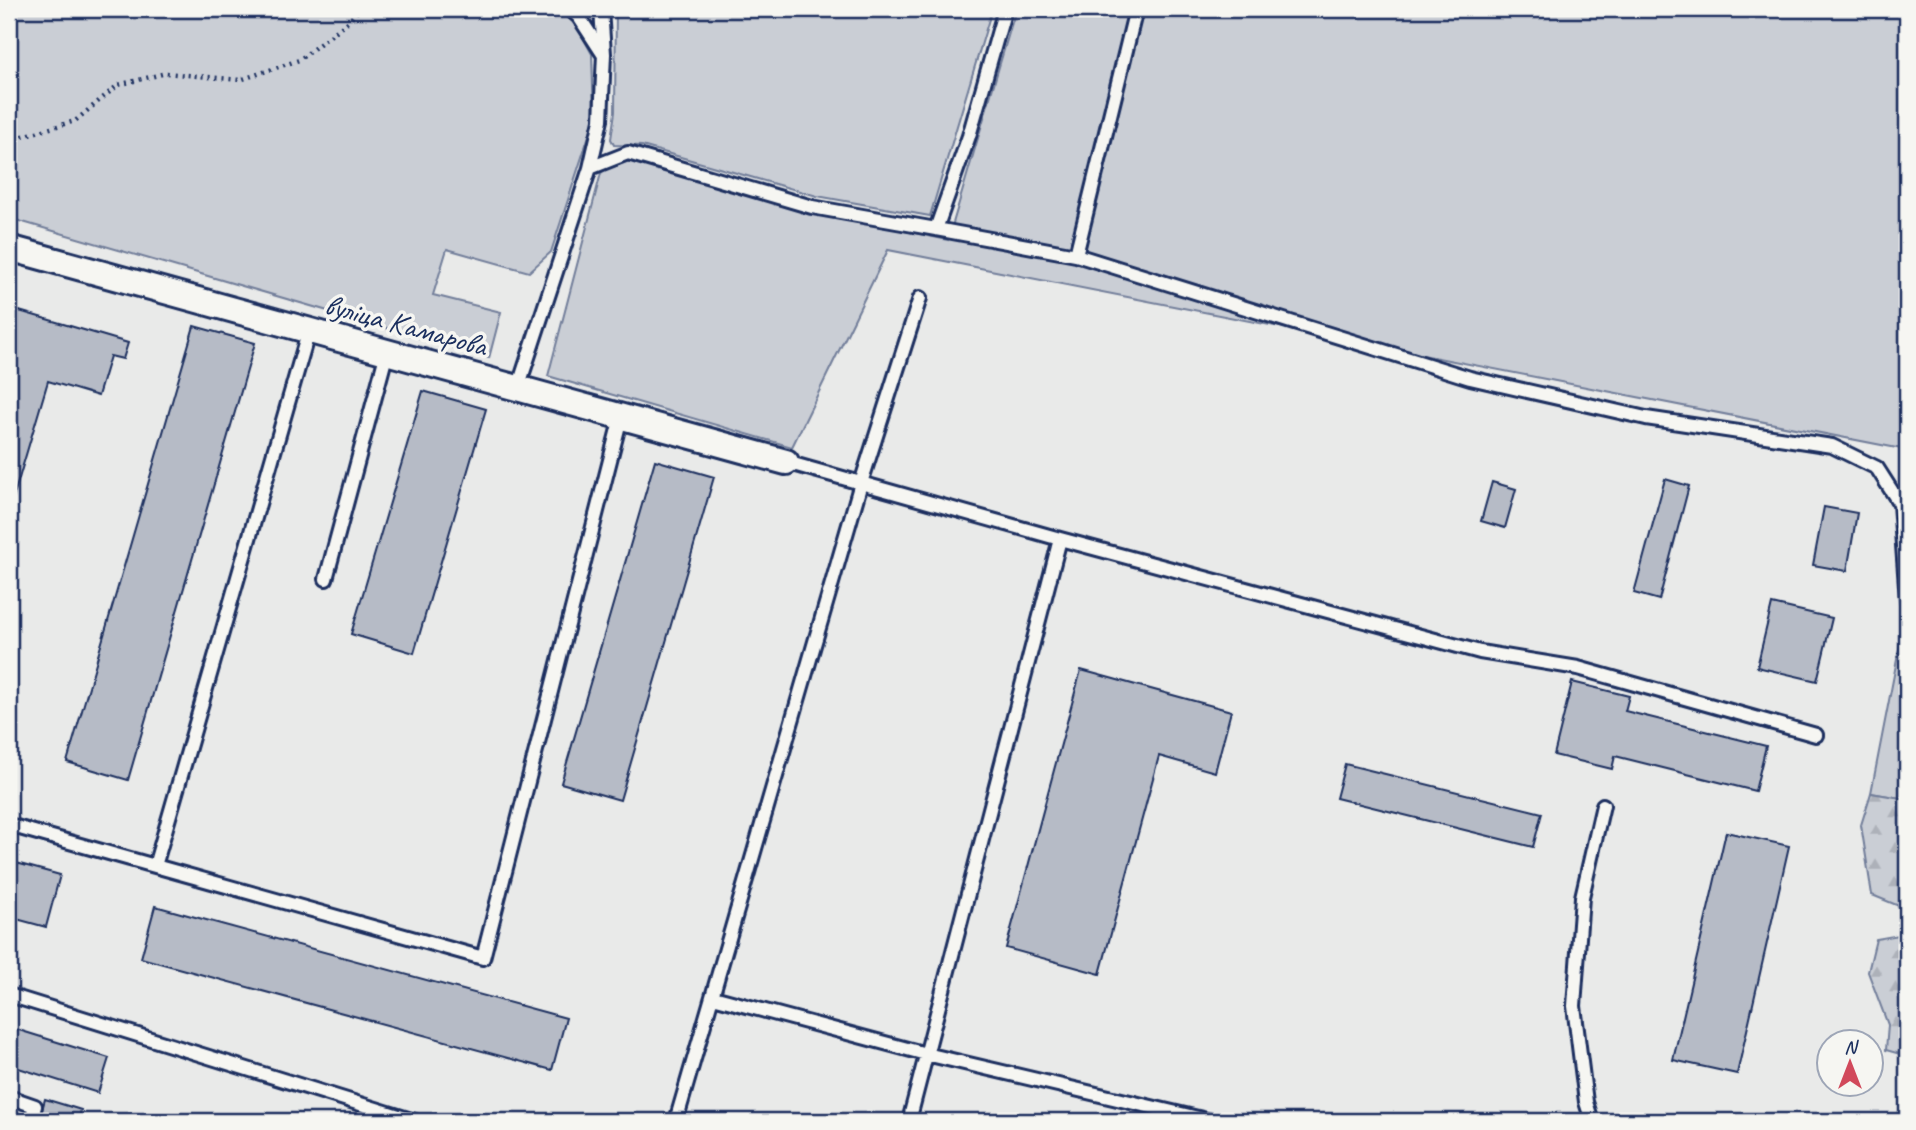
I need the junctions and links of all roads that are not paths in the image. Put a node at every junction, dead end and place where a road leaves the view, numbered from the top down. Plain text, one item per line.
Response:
1 (570, 9) edge
2 (601, 9) edge
3 (1005, 9) edge
4 (1136, 9) edge
5 (604, 54) junction
6 (590, 168) junction
7 (936, 229) junction
8 (9, 248) edge
9 (1076, 255) junction
10 (920, 298) dead end
11 (309, 330) junction
12 (387, 352) junction
13 (518, 388) junction
14 (621, 416) junction
15 (786, 462) joint
16 (861, 483) junction
17 (1060, 539) junction
18 (326, 579) dead end
19 (1907, 600) edge
20 (1816, 735) dead end
21 (1603, 805) dead end
22 (9, 825) edge
23 (155, 866) junction
24 (9, 995) edge
25 (713, 997) junction
26 (926, 1054) junction
27 (9, 1097) edge
28 (31, 1121) edge
29 (415, 1121) edge
30 (676, 1121) edge
31 (909, 1121) edge
32 (1211, 1121) edge
33 (1592, 1121) edge

1 - 5 lane
2 - 5 lane
3 - 7 lane
4 - 9 lane
5 - 6 lane
6 - 7 lane
6 - 13 lane
7 - 9 lane
8 - 11 street, вуліца Камарова
9 - 19 lane
10 - 16 lane
11 - 12 street, вуліца Камарова
11 - 23 lane
12 - 13 street, вуліца Камарова
12 - 18 lane
13 - 14 street, вуліца Камарова
14 - 15 street, вуліца Камарова
14 - 23 lane
15 - 16 lane
16 - 17 lane
16 - 25 lane
17 - 20 lane
17 - 26 lane
21 - 33 lane
22 - 23 lane
24 - 29 lane
25 - 26 lane
25 - 30 lane
26 - 31 lane
26 - 32 lane
27 - 28 lane

